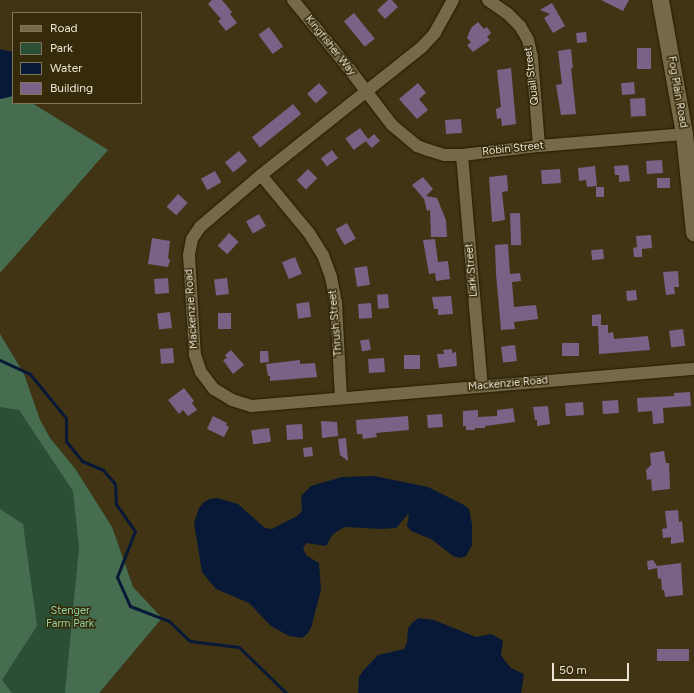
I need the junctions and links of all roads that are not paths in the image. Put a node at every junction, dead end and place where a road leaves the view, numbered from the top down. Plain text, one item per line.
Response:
1 (293, 0) edge
2 (453, 0) edge
3 (488, 0) edge
4 (660, 0) edge
5 (366, 92) junction
6 (684, 134) junction
7 (539, 146) junction
8 (462, 155) junction
9 (261, 175) junction
10 (694, 232) edge
11 (694, 369) edge
12 (482, 386) junction
13 (341, 397) junction

1 - 5 street, Kingfisher Way
2 - 5 street, Mackenzie Road
3 - 7 street, Quail Street
4 - 6 street, Fog Plain Road
5 - 8 street, Robin Street
5 - 9 street, Mackenzie Road
6 - 7 street, Robin Street
6 - 10 street, Fog Plain Road
7 - 8 street, Robin Street
8 - 12 street, Lark Street
9 - 13 street, Thrush Street
9 - 13 street, Mackenzie Road
11 - 12 street, Mackenzie Road
12 - 13 street, Mackenzie Road

